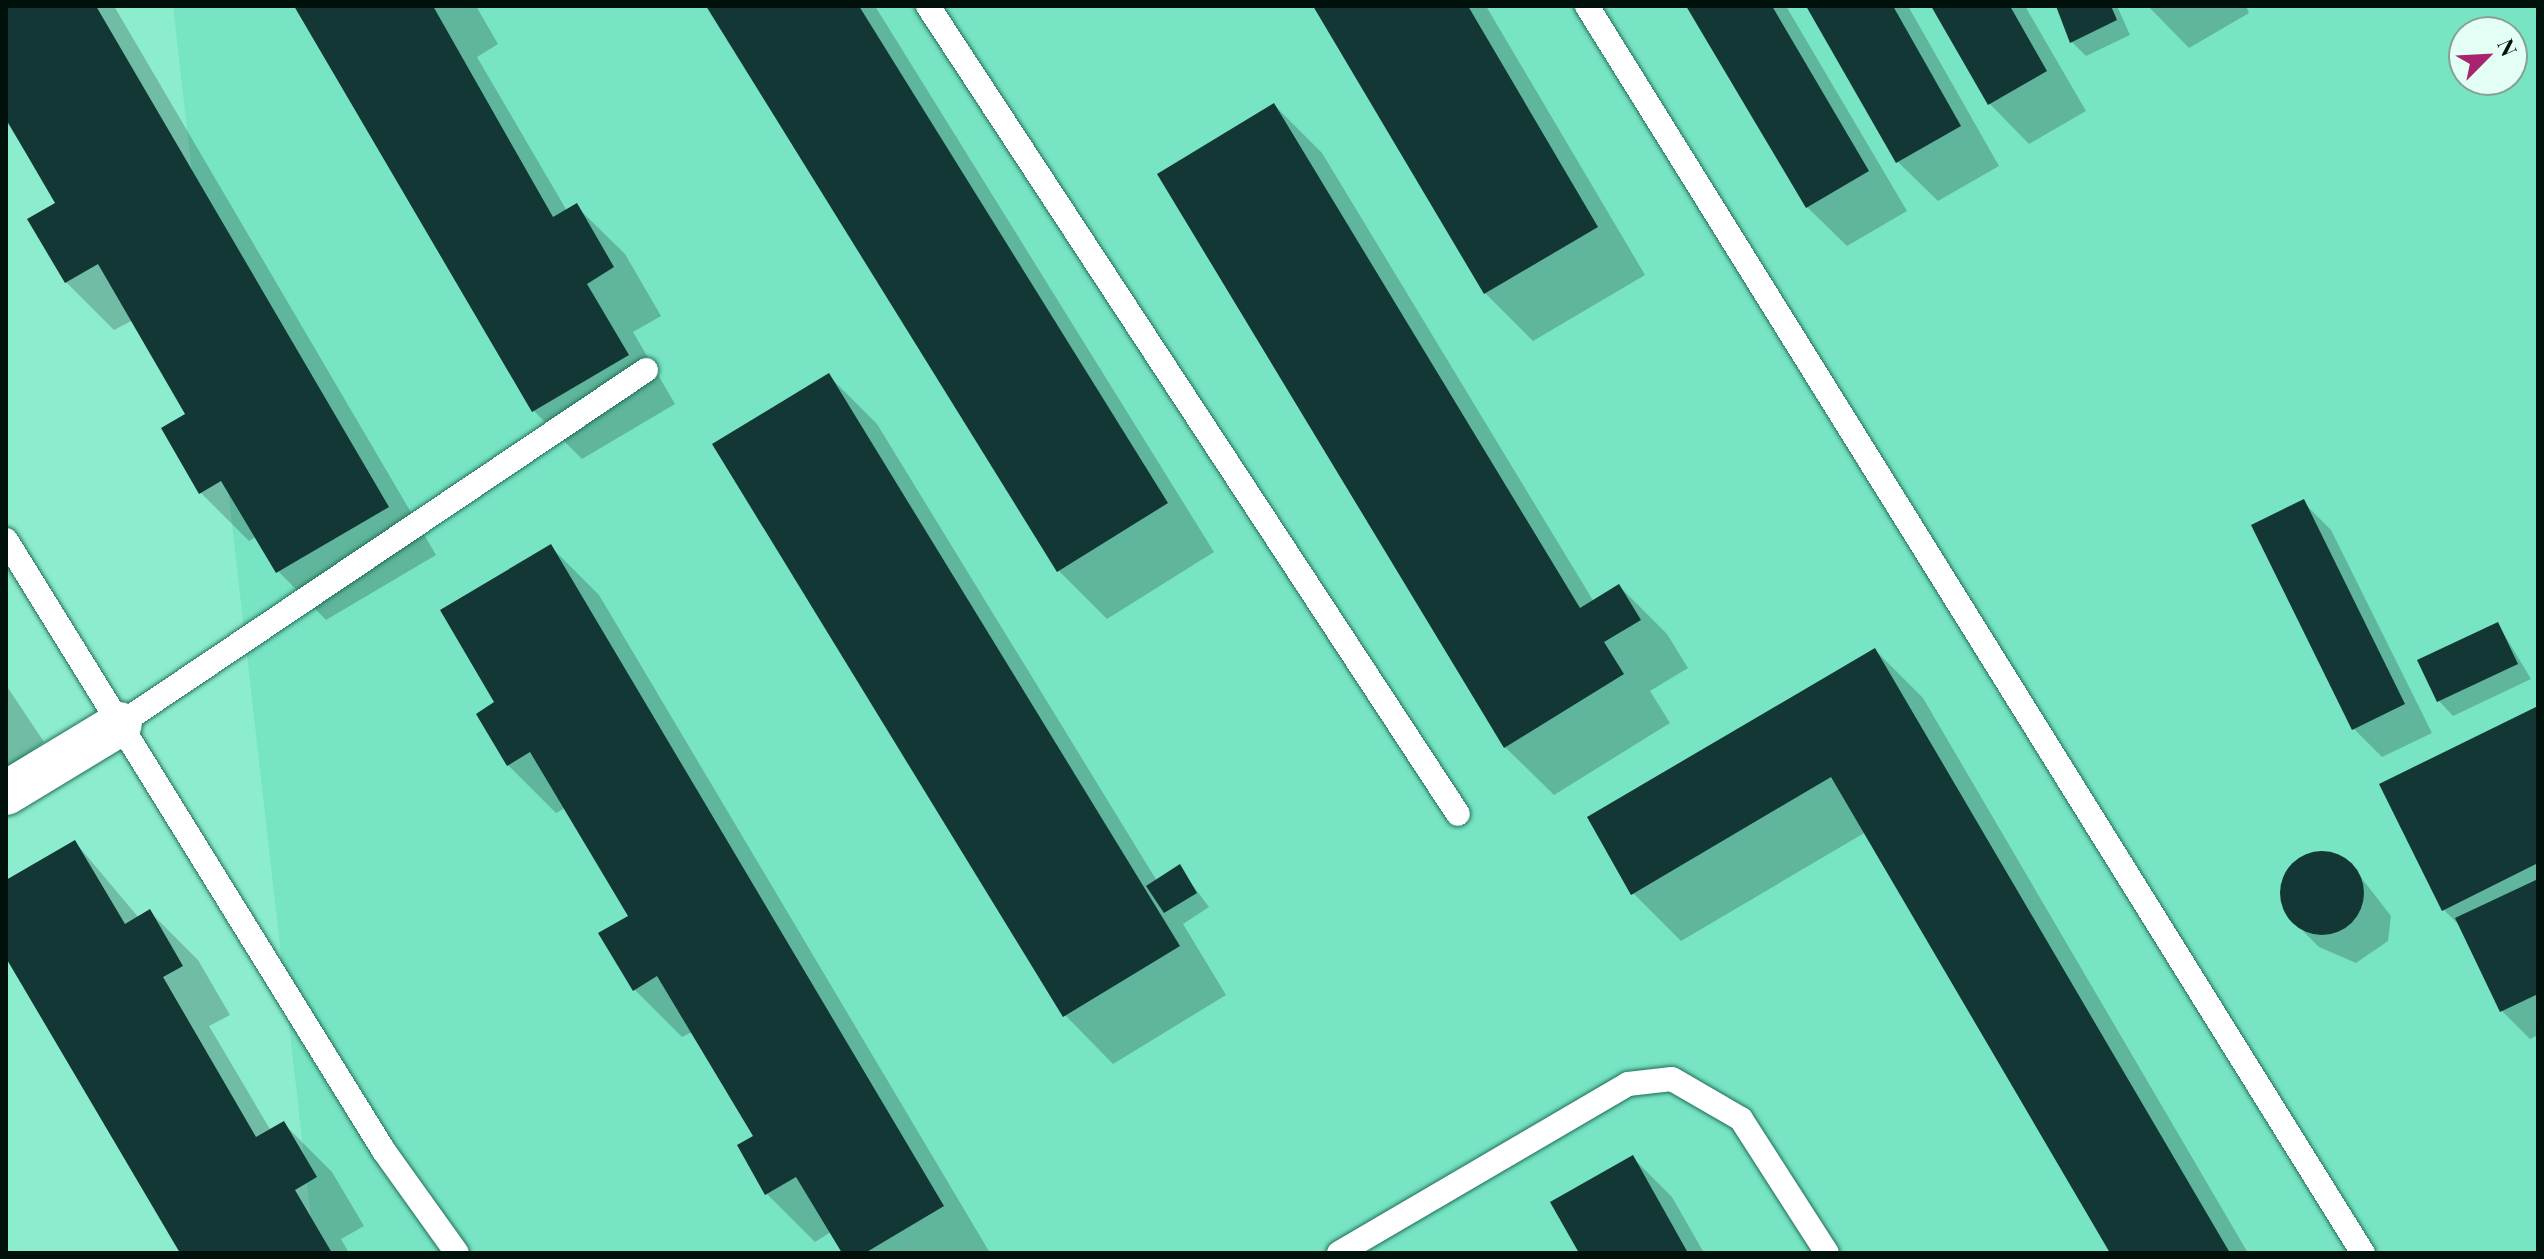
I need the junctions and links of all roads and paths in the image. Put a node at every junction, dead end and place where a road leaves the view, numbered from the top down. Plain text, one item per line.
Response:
1 (928, 6) edge
2 (1587, 6) edge
3 (646, 370) dead end
4 (6, 540) edge
5 (120, 724) junction
6 (6, 793) edge
7 (1458, 814) dead end
8 (457, 1253) edge
9 (1339, 1253) edge
10 (1827, 1253) edge
11 (2363, 1253) edge

1 - 7 lane
2 - 11 lane
3 - 5 lane
4 - 5 lane
5 - 6 street
5 - 8 lane
9 - 10 lane

